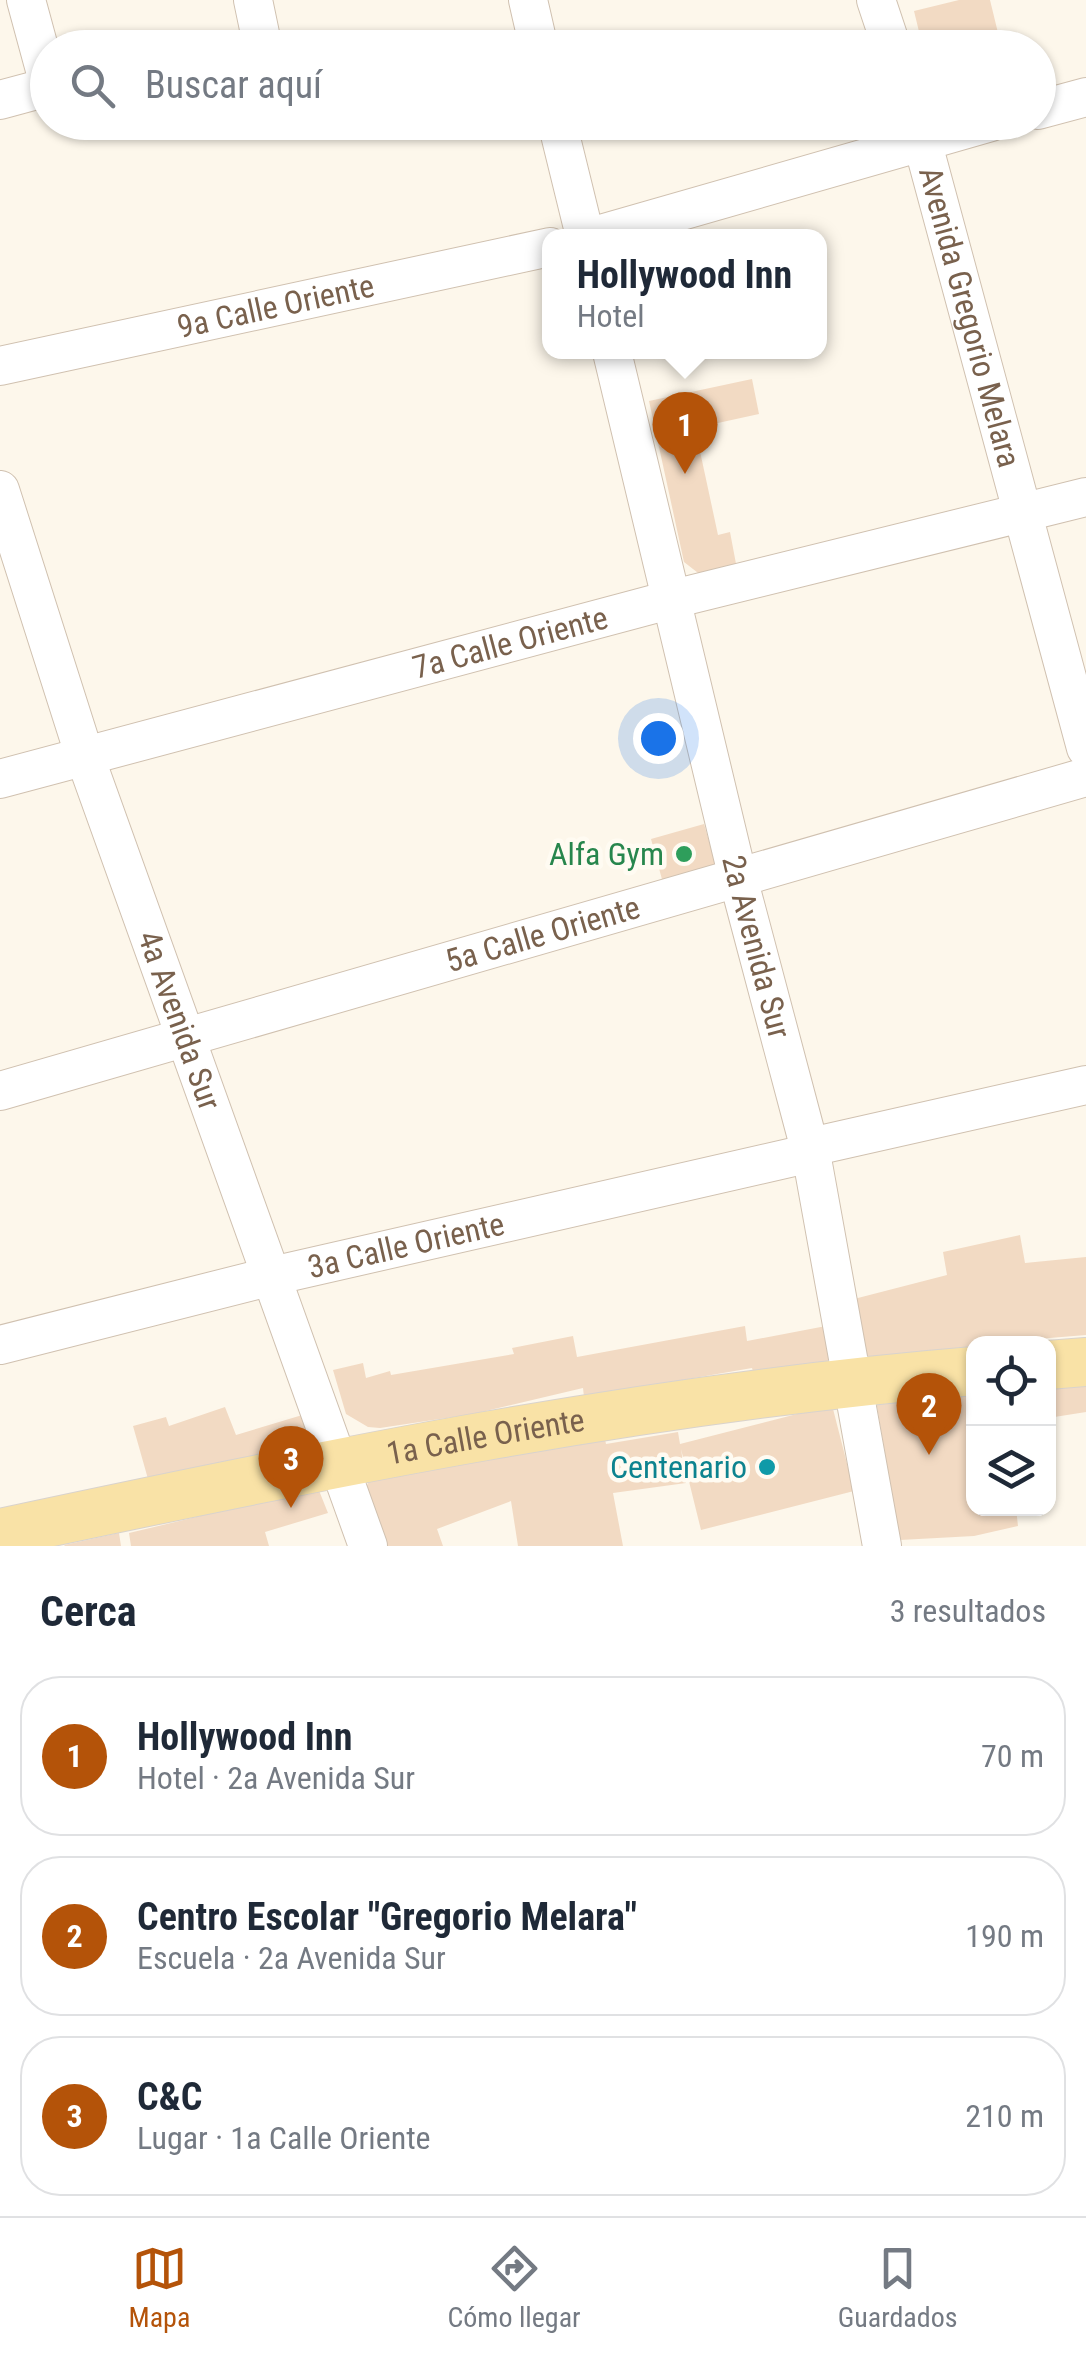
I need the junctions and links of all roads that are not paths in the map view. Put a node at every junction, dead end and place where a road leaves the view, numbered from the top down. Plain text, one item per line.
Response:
1 (26, 0) edge
2 (253, 0) edge
3 (528, 0) edge
4 (876, 0) edge
5 (34, 30) edge
6 (259, 30) edge
7 (536, 30) edge
8 (886, 30) edge
9 (30, 90) edge
10 (1086, 97) edge
11 (0, 100) edge
12 (1056, 105) edge
13 (562, 140) edge
14 (895, 140) edge
15 (922, 140) edge
16 (583, 229) edge
17 (616, 229) edge
18 (542, 249) edge
19 (614, 359) edge
20 (0, 366) edge
21 (0, 490) edge
22 (1086, 496) edge
23 (1021, 512) junction
24 (672, 599) junction
25 (1086, 748) edge
26 (85, 757) junction
27 (1086, 777) edge
28 (0, 779) edge
29 (738, 878) junction
30 (184, 1038) junction
31 (1086, 1085) edge
32 (0, 1091) edge
33 (1086, 1107) edge
34 (811, 1154) junction
35 (272, 1276) junction
36 (0, 1345) edge
37 (1086, 1362) edge
38 (1056, 1364) edge
39 (966, 1372) edge
40 (854, 1381) junction
41 (338, 1460) junction
42 (0, 1533) edge
43 (368, 1546) edge
44 (882, 1546) edge

1 - 5 street
2 - 6 street
3 - 7 street
4 - 8 street
9 - 11 street
10 - 12 street
13 - 16 street
14 - 17 street
15 - 23 street, Avenida Gregorio Melara
18 - 20 street, 9a Calle Oriente
19 - 24 street, 2a Avenida Sur
21 - 26 street, 4a Avenida Sur
22 - 23 street, 7a Calle Oriente
23 - 24 street, 7a Calle Oriente
23 - 25 street, Avenida Gregorio Melara
24 - 26 street, 7a Calle Oriente
24 - 29 street, 2a Avenida Sur
26 - 28 street, 7a Calle Oriente
26 - 30 street, 4a Avenida Sur
27 - 29 street, 5a Calle Oriente
29 - 30 street, 5a Calle Oriente
29 - 34 street, 2a Avenida Sur
30 - 32 street, 5a Calle Oriente
30 - 35 street, 4a Avenida Sur
31 - 34 street, 3a Calle Oriente
33 - 34 street, 3a Calle Oriente
34 - 35 street, 3a Calle Oriente
34 - 40 street, 2a Avenida Sur
35 - 36 street, 3a Calle Oriente
35 - 41 street, 4a Avenida Sur
37 - 38 main road
39 - 40 main road, 1a Calle Oriente
40 - 41 main road, 1a Calle Oriente
40 - 44 street, 2a Avenida Sur
41 - 42 main road, 1a Calle Oriente
41 - 43 street, 4a Avenida Sur

